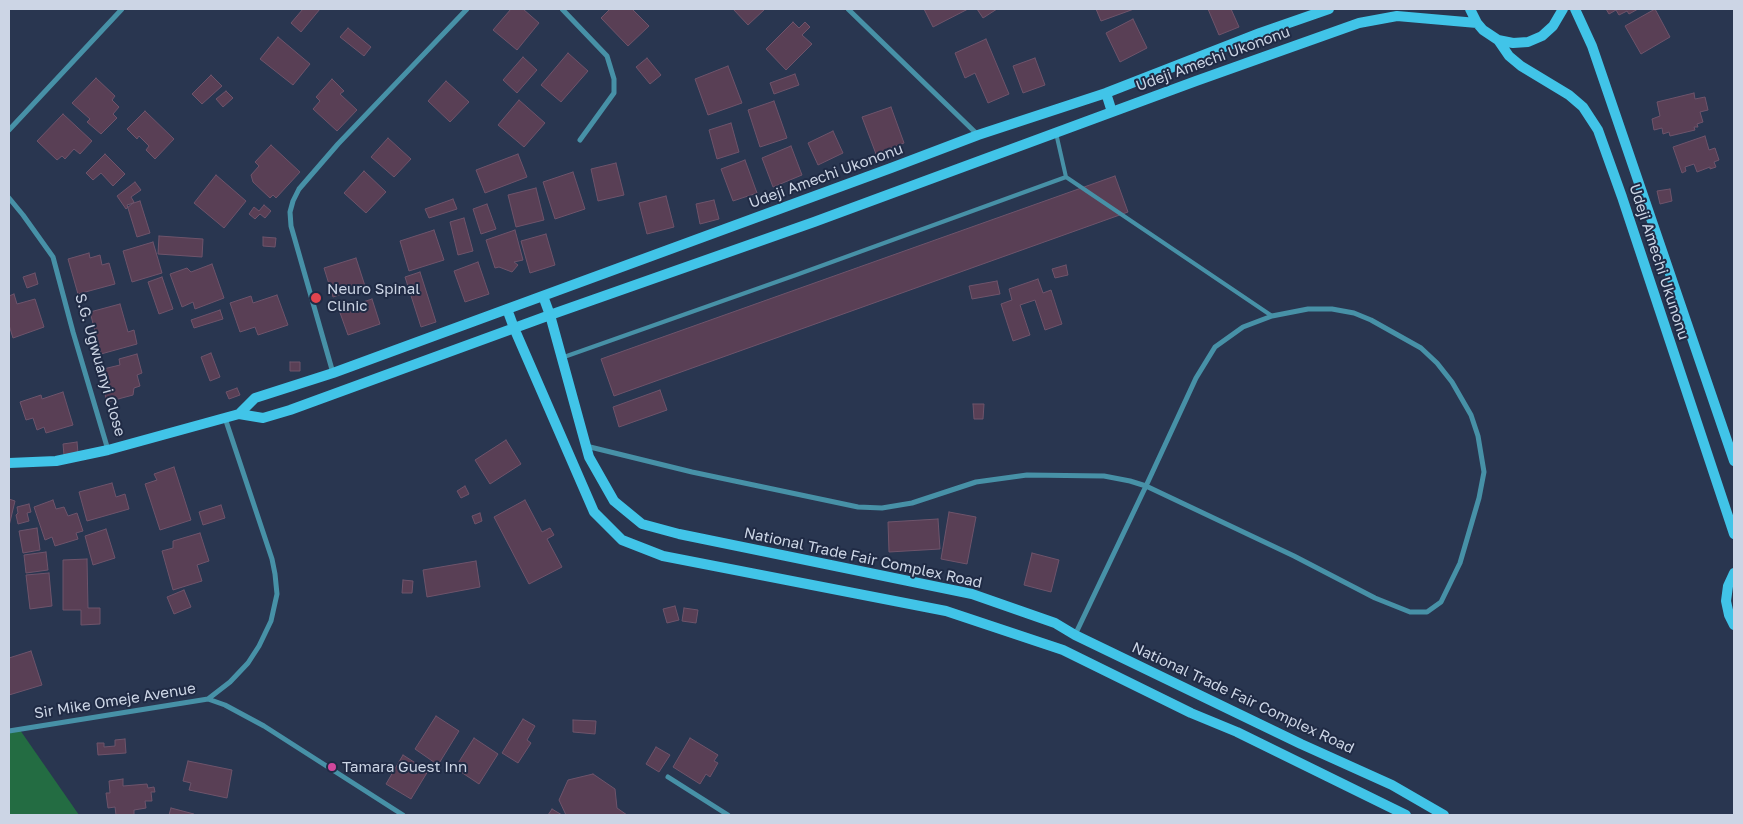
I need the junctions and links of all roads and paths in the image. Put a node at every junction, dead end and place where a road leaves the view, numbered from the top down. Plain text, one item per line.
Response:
1 (122, 9) edge
2 (467, 9) edge
3 (562, 9) edge
4 (848, 9) edge
5 (1329, 9) edge
6 (1470, 9) edge
7 (1562, 9) edge
8 (1575, 9) edge
9 (1477, 23) junction
10 (1498, 40) junction
11 (1106, 93) junction
12 (1112, 112) junction
13 (9, 130) edge
14 (1056, 133) junction
15 (978, 135) junction
16 (580, 140) dead end
17 (1066, 176) junction
18 (9, 198) edge
19 (543, 296) junction
20 (507, 309) junction
21 (550, 315) junction
22 (1272, 316) junction
23 (514, 328) junction
24 (562, 358) junction
25 (333, 373) junction
26 (239, 414) junction
27 (225, 418) junction
28 (585, 446) junction
29 (108, 450) junction
30 (1734, 461) edge
31 (9, 463) edge
32 (1146, 486) junction
33 (1734, 534) edge
34 (1734, 573) edge
35 (1734, 625) edge
36 (1075, 635) junction
37 (208, 699) junction
38 (9, 731) edge
39 (668, 777) dead end
40 (403, 815) edge
41 (728, 815) edge
42 (1406, 815) edge
43 (1444, 815) edge

1 - 13 street
2 - 25 street
3 - 16 street
4 - 15 street
5 - 11 main road, Udeji Amechi Ukononu
6 - 9 main road
7 - 10 main road
8 - 30 main road, Udeji Amechi Ukunonu
9 - 10 main road, Udeji Amechi Ukunonu
9 - 12 main road, Udeji Amechi Ukononu
10 - 33 main road, Udeji Amechi Ukunonu
11 - 12 main road
11 - 15 main road, Udeji Amechi Ukononu
12 - 14 main road, Udeji Amechi Ukononu
14 - 17 lane
14 - 21 main road, Udeji Amechi Ukononu
15 - 19 main road, Udeji Amechi Ukononu
17 - 22 lane
17 - 24 lane
18 - 29 street, S.G. Ugwuanyi Close
19 - 20 main road, Udeji Amechi Ukononu
19 - 21 main road, National Trade Fair Complex Road
20 - 23 main road
20 - 25 main road, Udeji Amechi Ukononu
21 - 23 main road, Udeji Amechi Ukononu
21 - 24 main road, National Trade Fair Complex Road
22 - 32 street
22 - 32 street
23 - 26 main road, Udeji Amechi Ukononu
23 - 42 main road
24 - 28 main road, National Trade Fair Complex Road
25 - 26 main road, Udeji Amechi Ukononu
26 - 27 main road, S.G. Ugwuanyi Close
27 - 29 main road, S.G. Ugwuanyi Close
27 - 37 street
28 - 32 street
28 - 36 main road, National Trade Fair Complex Road
29 - 31 main road
32 - 36 street
34 - 35 main road
36 - 43 main road, National Trade Fair Complex Road
37 - 38 street, Sir Mike Omeje Avenue
37 - 40 street, Sir Mike Omeje Avenue
39 - 41 street

